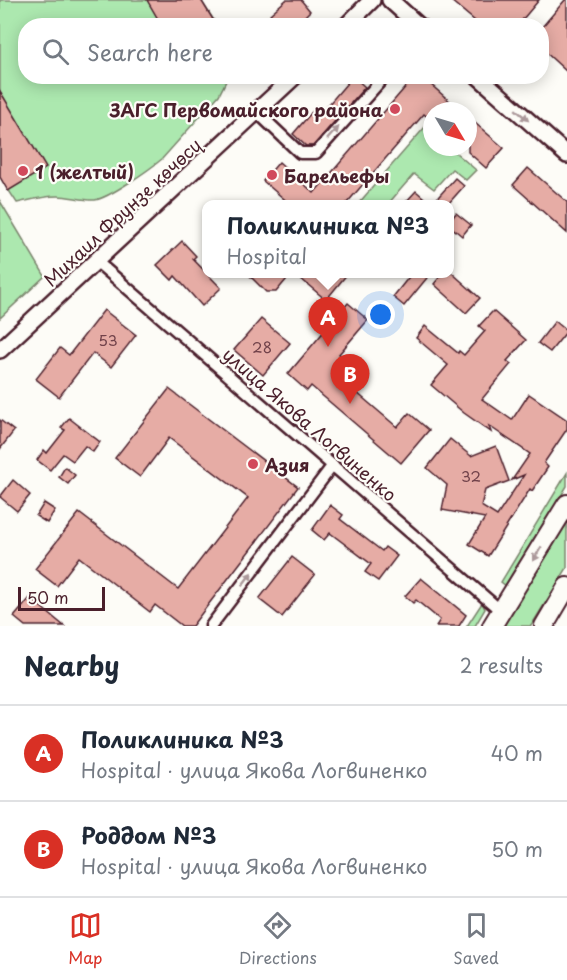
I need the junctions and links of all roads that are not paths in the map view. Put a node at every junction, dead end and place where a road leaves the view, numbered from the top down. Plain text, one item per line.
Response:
1 (372, 0) edge
2 (390, 0) edge
3 (354, 18) edge
4 (410, 18) edge
5 (287, 84) edge
6 (378, 84) edge
7 (487, 84) edge
8 (258, 113) junction
9 (567, 155) edge
10 (96, 261) junction
11 (0, 350) edge
12 (333, 465) junction
13 (567, 504) edge
14 (567, 587) edge
15 (497, 619) edge
16 (212, 626) edge
17 (544, 626) edge

1 - 3 main road
2 - 4 main road
5 - 8 main road, Михаил Фрунзе көчөсү
8 -> 6 street
7 -> 9 main road
8 - 10 main road, Михаил Фрунзе көчөсү
10 - 11 main road, Михаил Фрунзе көчөсү
10 - 12 street, улица Якова Логвиненко
12 - 15 street, улица Якова Логвиненко
16 -> 12 street
13 -> 15 main road
14 - 17 main road

